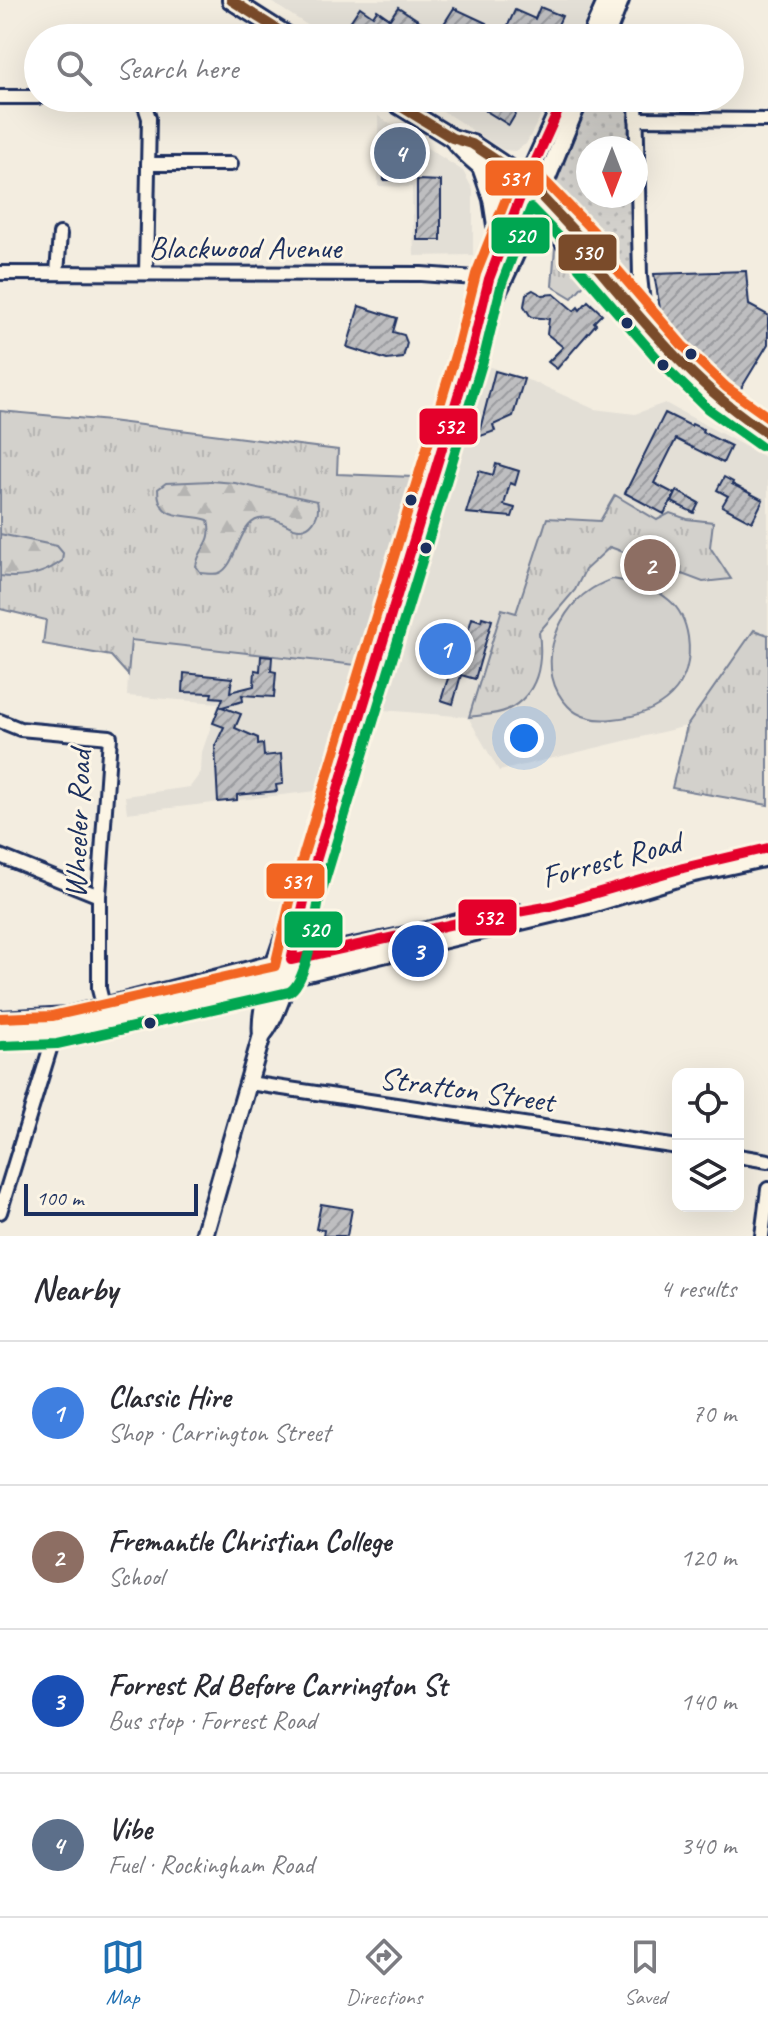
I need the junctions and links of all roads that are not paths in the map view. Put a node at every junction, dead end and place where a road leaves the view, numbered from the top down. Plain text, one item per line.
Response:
1 (231, 0) edge
2 (607, 0) edge
3 (620, 0) edge
4 (269, 24) edge
5 (596, 24) edge
6 (611, 24) edge
7 (0, 97) edge
8 (24, 97) edge
9 (147, 112) edge
10 (410, 112) edge
11 (558, 112) edge
12 (574, 112) edge
13 (636, 112) edge
14 (636, 119) junction
15 (768, 120) edge
16 (452, 138) junction
17 (148, 164) junction
18 (231, 164) dead end
19 (481, 167) junction
20 (523, 190) junction
21 (539, 194) junction
22 (533, 212) junction
23 (60, 234) dead end
24 (499, 251) junction
25 (590, 259) junction
26 (0, 273) edge
27 (57, 273) junction
28 (146, 273) junction
29 (489, 279) junction
30 (645, 322) junction
31 (480, 323) junction
32 (768, 434) edge
33 (0, 721) edge
34 (768, 848) edge
35 (0, 856) edge
36 (768, 857) edge
37 (99, 896) junction
38 (281, 970) junction
39 (105, 1013) junction
40 (0, 1020) edge
41 (54, 1024) junction
42 (0, 1032) edge
43 (249, 1083) junction
44 (672, 1146) edge
45 (744, 1157) edge
46 (768, 1161) edge
47 (768, 1189) edge
48 (0, 1212) edge
49 (204, 1236) edge
50 (762, 1236) edge

1 - 4 main road
2 - 5 main road
3 - 6 main road
7 - 8 street
9 - 17 street
10 - 16 main road
11 - 20 main road
12 - 21 main road
13 - 14 street
14 - 15 street
14 - 30 street
16 - 19 main road
16 - 20 main road
17 - 18 street
17 - 28 street
19 - 20 main road
19 - 24 main road
20 - 21 main road
20 - 22 main road
20 - 24 main road
21 - 22 main road
21 - 25 main road
22 - 25 main road
22 - 31 main road
23 - 27 street
24 - 29 main road
25 - 30 main road
26 - 27 street, Blackwood Avenue
27 - 28 street, Blackwood Avenue
28 - 29 street, Blackwood Avenue
29 - 31 main road
30 - 32 main road
31 - 38 main road
33 - 37 street, Wheeler Road
34 - 38 main road, Forrest Road
35 - 37 street
36 - 38 main road, Forrest Road
37 - 39 street, Wheeler Road
38 - 39 main road, Forrest Road
38 - 43 main road
39 - 41 main road, Forrest Road
40 - 41 main road, Forrest Road
41 - 42 main road, Forrest Road
41 - 48 street
43 - 44 street, Stratton Street
43 - 49 main road
45 - 46 street
47 - 50 street

